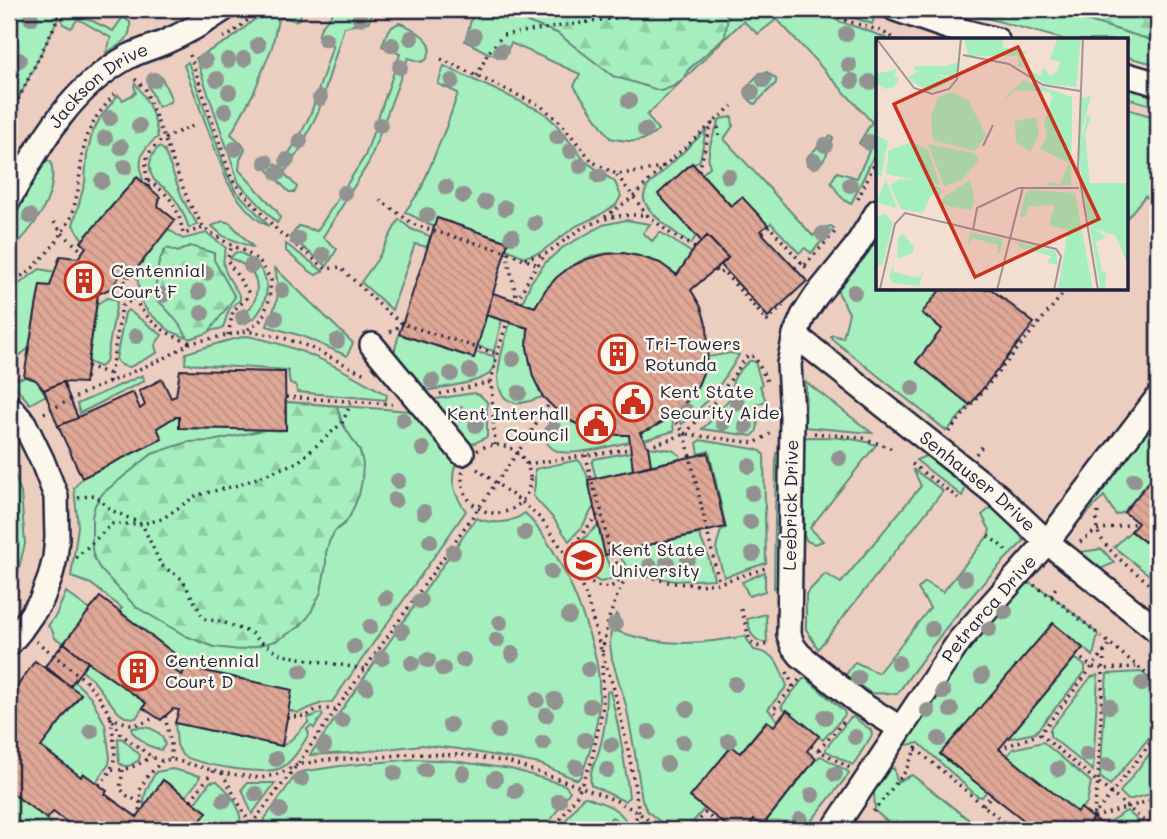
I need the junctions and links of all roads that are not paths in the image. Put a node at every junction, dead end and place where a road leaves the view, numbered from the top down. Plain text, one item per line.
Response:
1 (224, 9) edge
2 (895, 9) edge
3 (945, 34) edge
4 (980, 38) edge
5 (1128, 75) edge
6 (1158, 84) edge
7 (9, 199) edge
8 (876, 214) edge
9 (795, 335) junction
10 (372, 345) dead end
11 (1158, 397) edge
12 (9, 407) edge
13 (469, 461) road end
14 (1047, 542) junction
15 (1158, 631) edge
16 (9, 644) edge
17 (900, 728) junction
18 (833, 830) edge

1 - 7 street, Jackson Drive
2 - 3 street
3 - 4 street
5 - 6 street
8 - 9 street, Leebrick Drive
9 - 14 street, Senhauser Drive
9 - 17 street, Leebrick Drive
10 - 13 street
11 - 14 street, Petrarca Drive
12 - 16 street
14 - 15 street, Senhauser Drive
14 - 17 street, Petrarca Drive
17 - 18 street, Petrarca Drive

